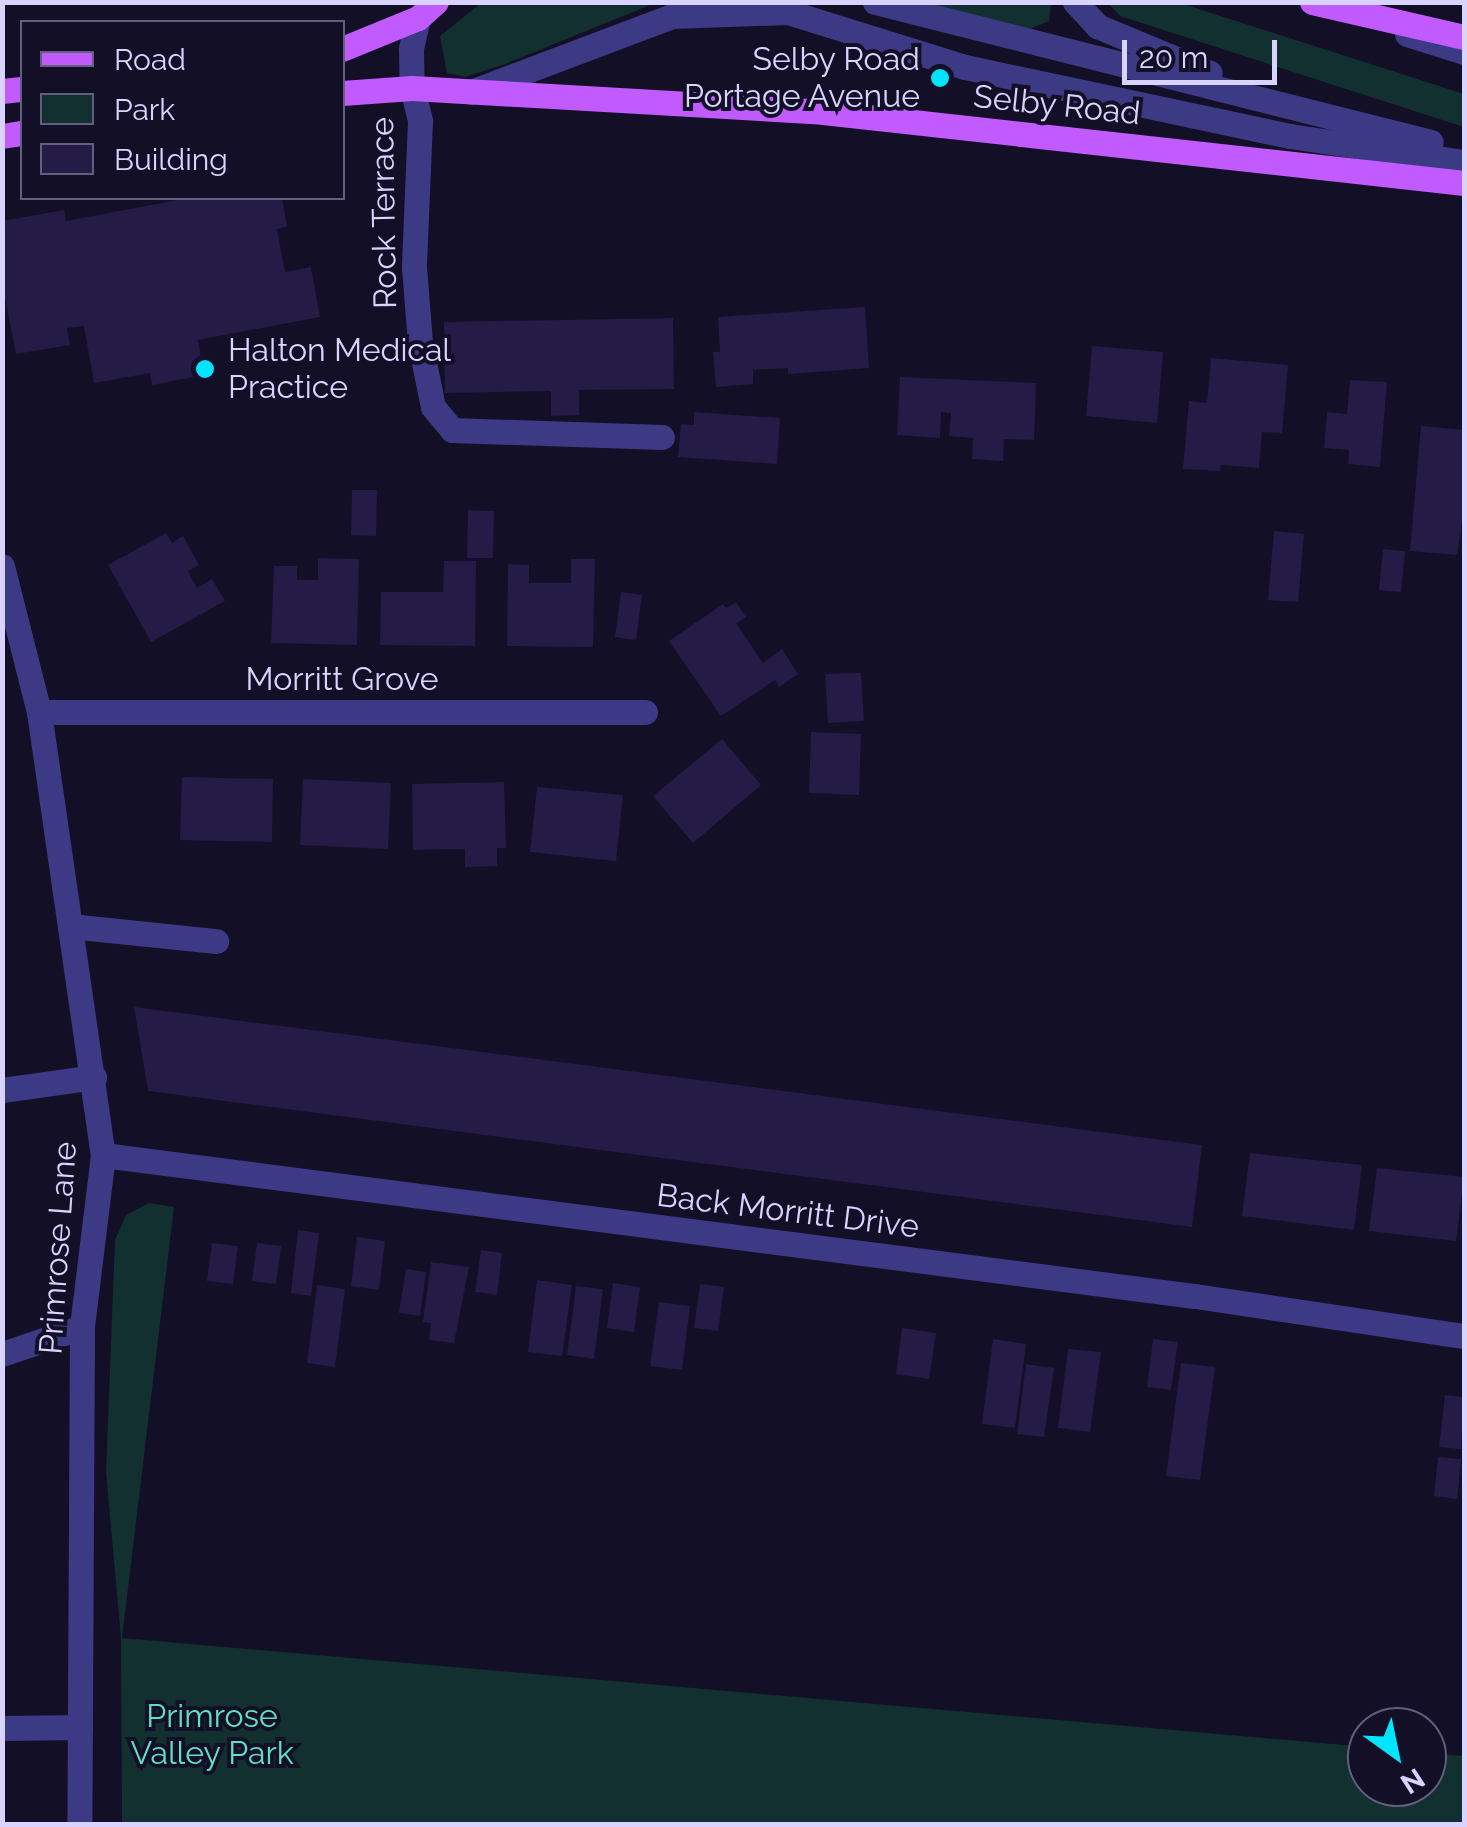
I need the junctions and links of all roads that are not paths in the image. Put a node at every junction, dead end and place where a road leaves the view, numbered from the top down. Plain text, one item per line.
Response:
1 (875, 2) edge
2 (1076, 2) edge
3 (1310, 2) edge
4 (750, 8) edge
5 (427, 10) edge
6 (1464, 37) edge
7 (345, 48) edge
8 (1464, 52) edge
9 (412, 88) junction
10 (345, 92) edge
11 (470, 92) junction
12 (1284, 104) junction
13 (1464, 151) edge
14 (1464, 162) edge
15 (1464, 184) edge
16 (662, 436) dead end
17 (2, 566) edge
18 (39, 712) junction
19 (645, 712) dead end
20 (70, 926) junction
21 (216, 941) dead end
22 (94, 1078) junction
23 (2, 1090) edge
24 (103, 1155) junction
25 (82, 1327) junction
26 (1464, 1336) edge
27 (2, 1354) edge
28 (80, 1727) junction
29 (2, 1728) edge
30 (78, 1824) edge

1 - 12 street, Selby Road
2 - 12 street
3 - 6 main road
3 - 8 street
4 - 11 street
4 - 14 street
5 - 7 main road
5 - 9 street, Rock Terrace
9 - 10 main road, Selby Road
9 - 11 main road, Selby Road
9 - 16 street, Rock Terrace
11 - 15 main road, Selby Road
12 - 13 street, Selby Road
17 - 18 street, Primrose Lane
18 - 19 street, Morritt Grove
18 - 20 street, Primrose Lane
20 - 21 street
20 - 22 street, Primrose Lane
22 - 23 street
22 - 24 street, Primrose Lane
24 - 25 street, Primrose Lane
24 - 26 street, Back Morritt Drive
25 - 27 street
25 - 28 street, Primrose Lane
28 - 29 street
28 - 30 street, Primrose Lane

